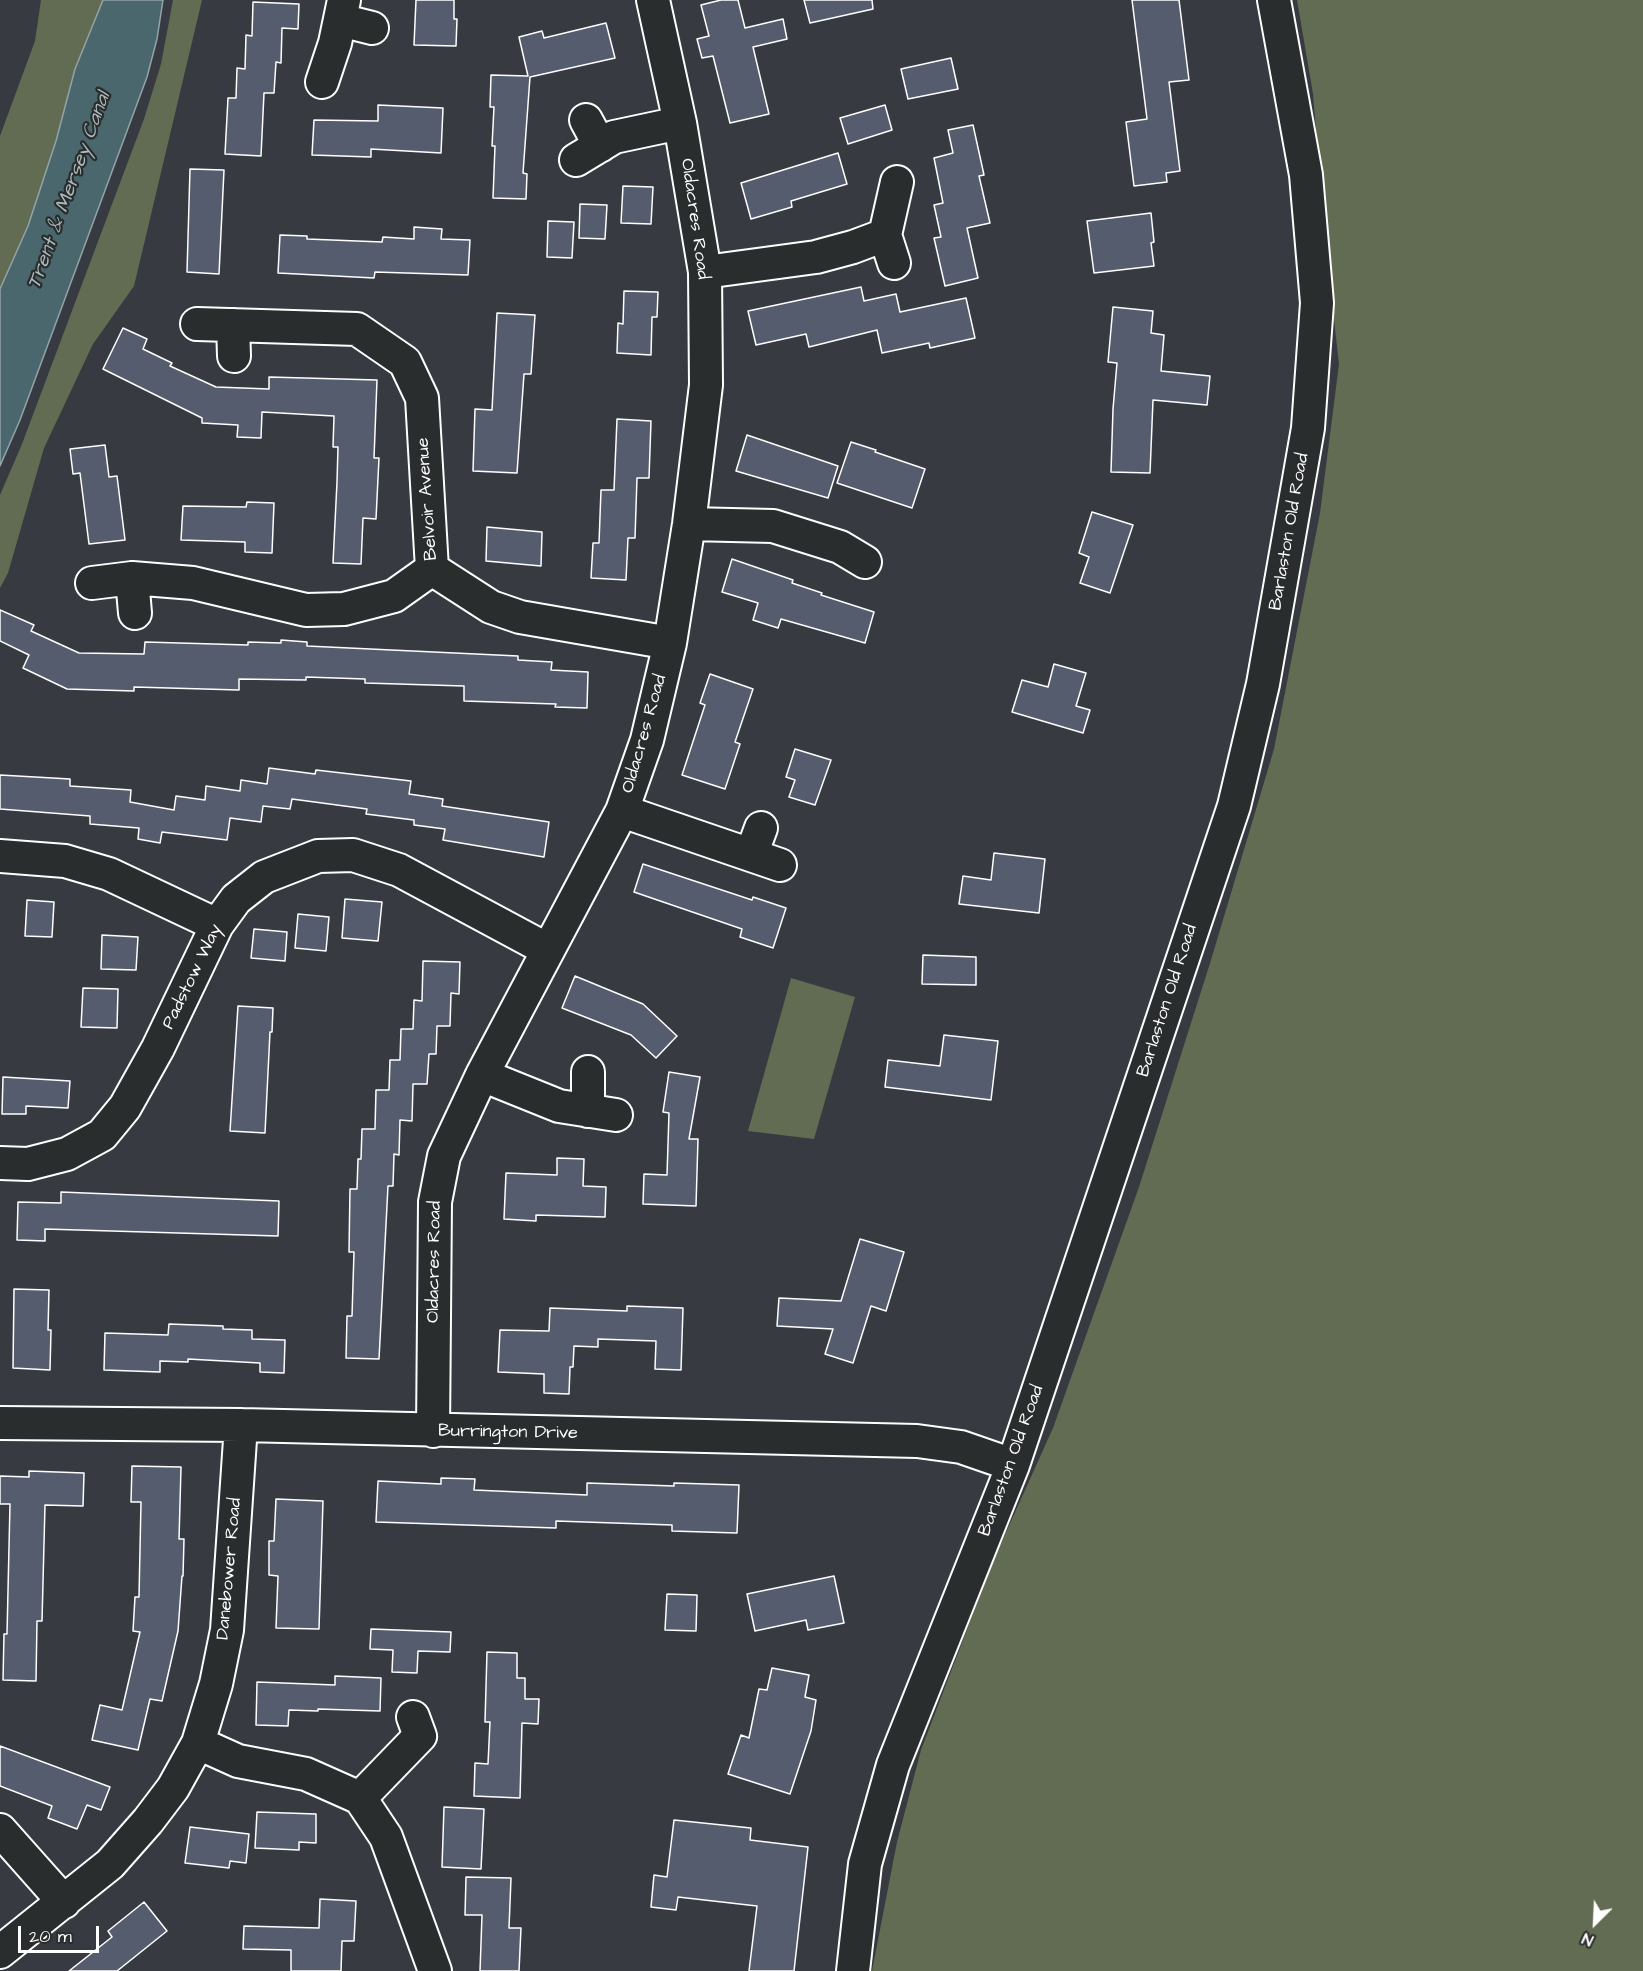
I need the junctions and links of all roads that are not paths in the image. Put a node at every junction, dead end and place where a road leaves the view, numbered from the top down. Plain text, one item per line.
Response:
1 (653, 0) edge
2 (1274, 0) edge
3 (342, 10) edge
4 (372, 28) dead end
5 (322, 81) dead end
6 (680, 123) junction
7 (588, 142) dead end
8 (897, 182) dead end
9 (705, 272) junction
10 (197, 324) dead end
11 (689, 524) junction
12 (853, 545) dead end
13 (432, 569) junction
14 (132, 579) junction
15 (92, 583) dead end
16 (135, 613) dead end
17 (670, 643) junction
18 (622, 811) junction
19 (0, 856) edge
20 (780, 865) dead end
21 (217, 925) junction
22 (548, 950) junction
23 (588, 1072) dead end
24 (482, 1075) junction
25 (0, 1163) edge
26 (0, 1423) edge
27 (241, 1425) junction
28 (433, 1431) junction
29 (1013, 1465) junction
30 (427, 1729) dead end
31 (198, 1743) junction
32 (360, 1798) junction
33 (0, 1830) edge
34 (64, 1902) junction
35 (0, 1952) edge
36 (435, 1971) edge
37 (853, 1971) edge

1 - 6 street, Oldacres Road
2 - 29 street, Barlaston Old Road
3 - 4 street
3 - 5 street
6 - 7 street
6 - 9 street, Oldacres Road
8 - 9 street
9 - 11 street, Oldacres Road
10 - 13 street, Belvoir Avenue
11 - 12 street
11 - 17 street, Oldacres Road
13 - 14 street
13 - 17 street, Belvoir Avenue
14 - 15 street
14 - 16 street
17 - 18 street, Oldacres Road
18 - 20 street
18 - 22 street, Oldacres Road
19 - 21 street
21 - 22 street, Padstow Way
21 - 25 street, Padstow Way
22 - 24 street, Oldacres Road
23 - 24 street
24 - 28 street, Oldacres Road
26 - 27 street, Burrington Drive
27 - 28 street, Burrington Drive
27 - 31 street, Danebower Road
28 - 29 street, Burrington Drive
29 - 37 street, Barlaston Old Road
30 - 32 street
31 - 32 street
31 - 34 street, Danebower Road
32 - 36 street
33 - 34 street
34 - 35 street, Danebower Road

